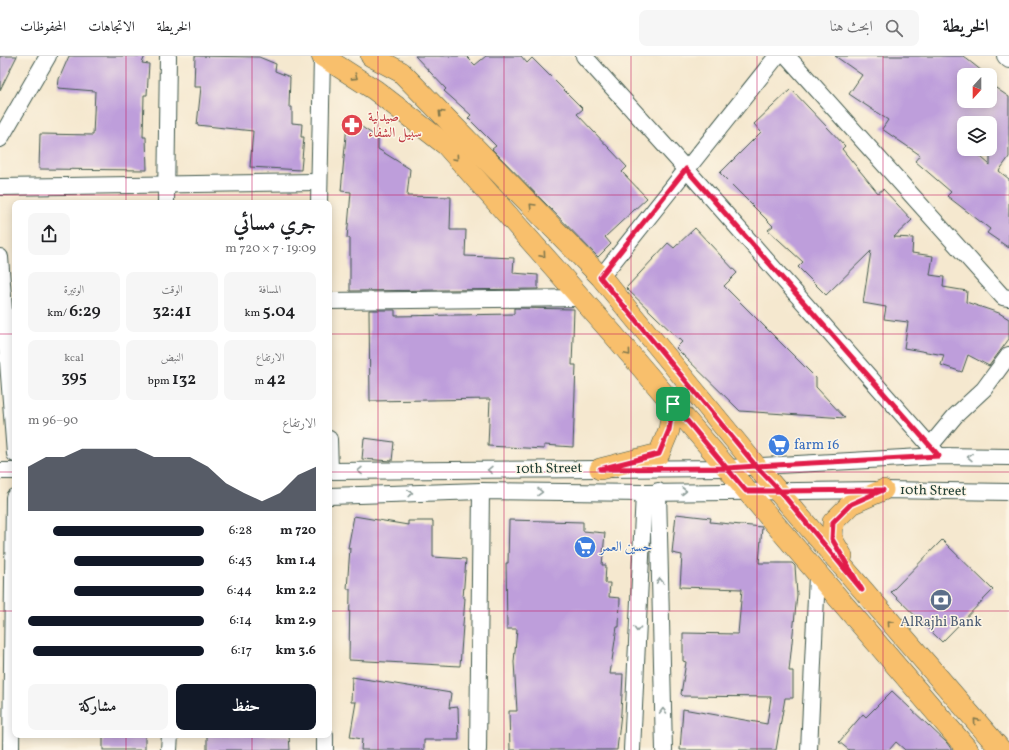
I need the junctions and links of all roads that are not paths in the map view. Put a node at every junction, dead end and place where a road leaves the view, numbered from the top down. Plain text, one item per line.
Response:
1 (48, 56) edge
2 (168, 56) edge
3 (322, 56) edge
4 (372, 56) edge
5 (388, 56) edge
6 (584, 56) edge
7 (778, 56) edge
8 (787, 56) edge
9 (1005, 56) edge
10 (1009, 60) edge
11 (401, 72) junction
12 (0, 139) edge
13 (686, 169) junction
14 (318, 182) junction
15 (165, 184) junction
16 (0, 186) edge
17 (166, 200) edge
18 (319, 200) edge
19 (0, 257) edge
20 (600, 277) junction
21 (580, 298) junction
22 (1009, 298) edge
23 (332, 301) edge
24 (1009, 355) edge
25 (673, 404) junction
26 (12, 415) edge
27 (934, 451) junction
28 (1009, 457) edge
29 (756, 466) junction
30 (728, 468) junction
31 (600, 469) junction
32 (0, 471) edge
33 (12, 471) edge
34 (332, 471) edge
35 (883, 490) junction
36 (481, 491) junction
37 (746, 491) junction
38 (780, 491) junction
39 (651, 492) junction
40 (1009, 492) edge
41 (332, 496) edge
42 (10, 497) edge
43 (817, 575) junction
44 (862, 590) junction
45 (170, 738) edge
46 (325, 738) edge
47 (11, 750) edge
48 (169, 750) edge
49 (325, 750) edge
50 (478, 750) edge
51 (632, 750) edge
52 (664, 750) edge
53 (809, 750) edge
54 (968, 750) edge
55 (1001, 750) edge

1 - 12 street
2 - 15 street
3 - 14 street
3 -> 21 main road
4 - 11 main road
5 - 11 street
6 - 13 street
7 - 13 street
8 - 22 street
9 - 10 street
20 -> 11 main road
13 - 20 street
13 - 27 street
14 - 15 street
14 - 18 street
15 - 16 street
15 - 17 street
19 - 26 street
20 - 29 main road
21 - 23 street
21 -> 25 main road
24 - 27 street
25 - 30 main road
25 - 31 main road
28 -> 27 street, 10th Street
27 - 29 street, 10th Street
29 - 30 street, 10th Street
29 - 38 main road
30 - 31 street, 10th Street
30 - 37 main road
31 -> 34 street, 10th Street
32 - 33 street
35 - 38 street, 10th Street
35 - 40 street, 10th Street
35 - 44 main road
36 -> 39 street, 10th Street
41 -> 36 street, 10th Street
36 - 50 street
37 - 38 street, 10th Street
39 -> 37 street, 10th Street
37 - 43 main road
38 - 44 main road
39 -> 51 street
52 -> 39 street
42 - 47 street
43 - 53 street
43 - 54 main road
55 -> 44 main road
45 - 48 street
46 - 49 street

